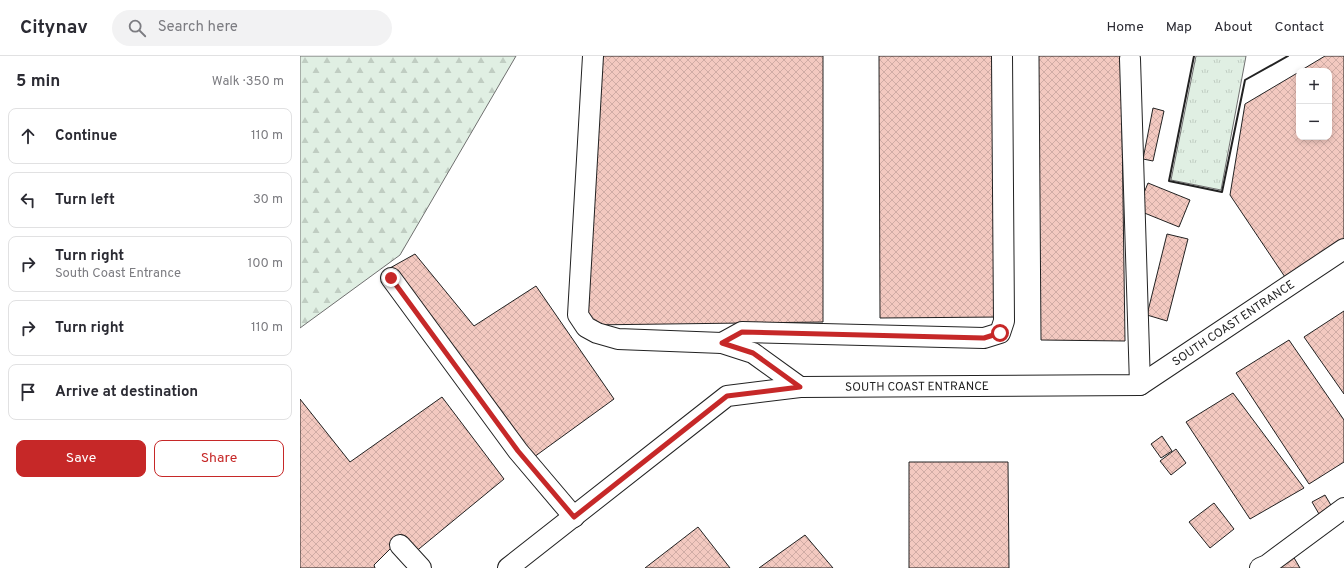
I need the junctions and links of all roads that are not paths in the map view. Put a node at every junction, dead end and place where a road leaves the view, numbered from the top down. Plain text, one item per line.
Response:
1 (593, 56) edge
2 (1002, 56) edge
3 (1130, 59) dead end
4 (1344, 249) edge
5 (391, 278) dead end
6 (722, 343) junction
7 (1140, 385) junction
8 (800, 387) junction
9 (1344, 508) edge
10 (574, 517) junction
11 (400, 545) dead end
12 (421, 568) edge
13 (508, 568) edge
14 (1260, 568) edge

1 - 6 street
2 - 6 street
3 - 7 street
4 - 7 street, SOUTH COAST ENTRANCE
5 - 10 street
6 - 8 street
7 - 8 street, SOUTH COAST ENTRANCE
8 - 10 street, SOUTH COAST ENTRANCE
9 - 14 street
10 - 13 street, SOUTH COAST ENTRANCE
11 - 12 street

